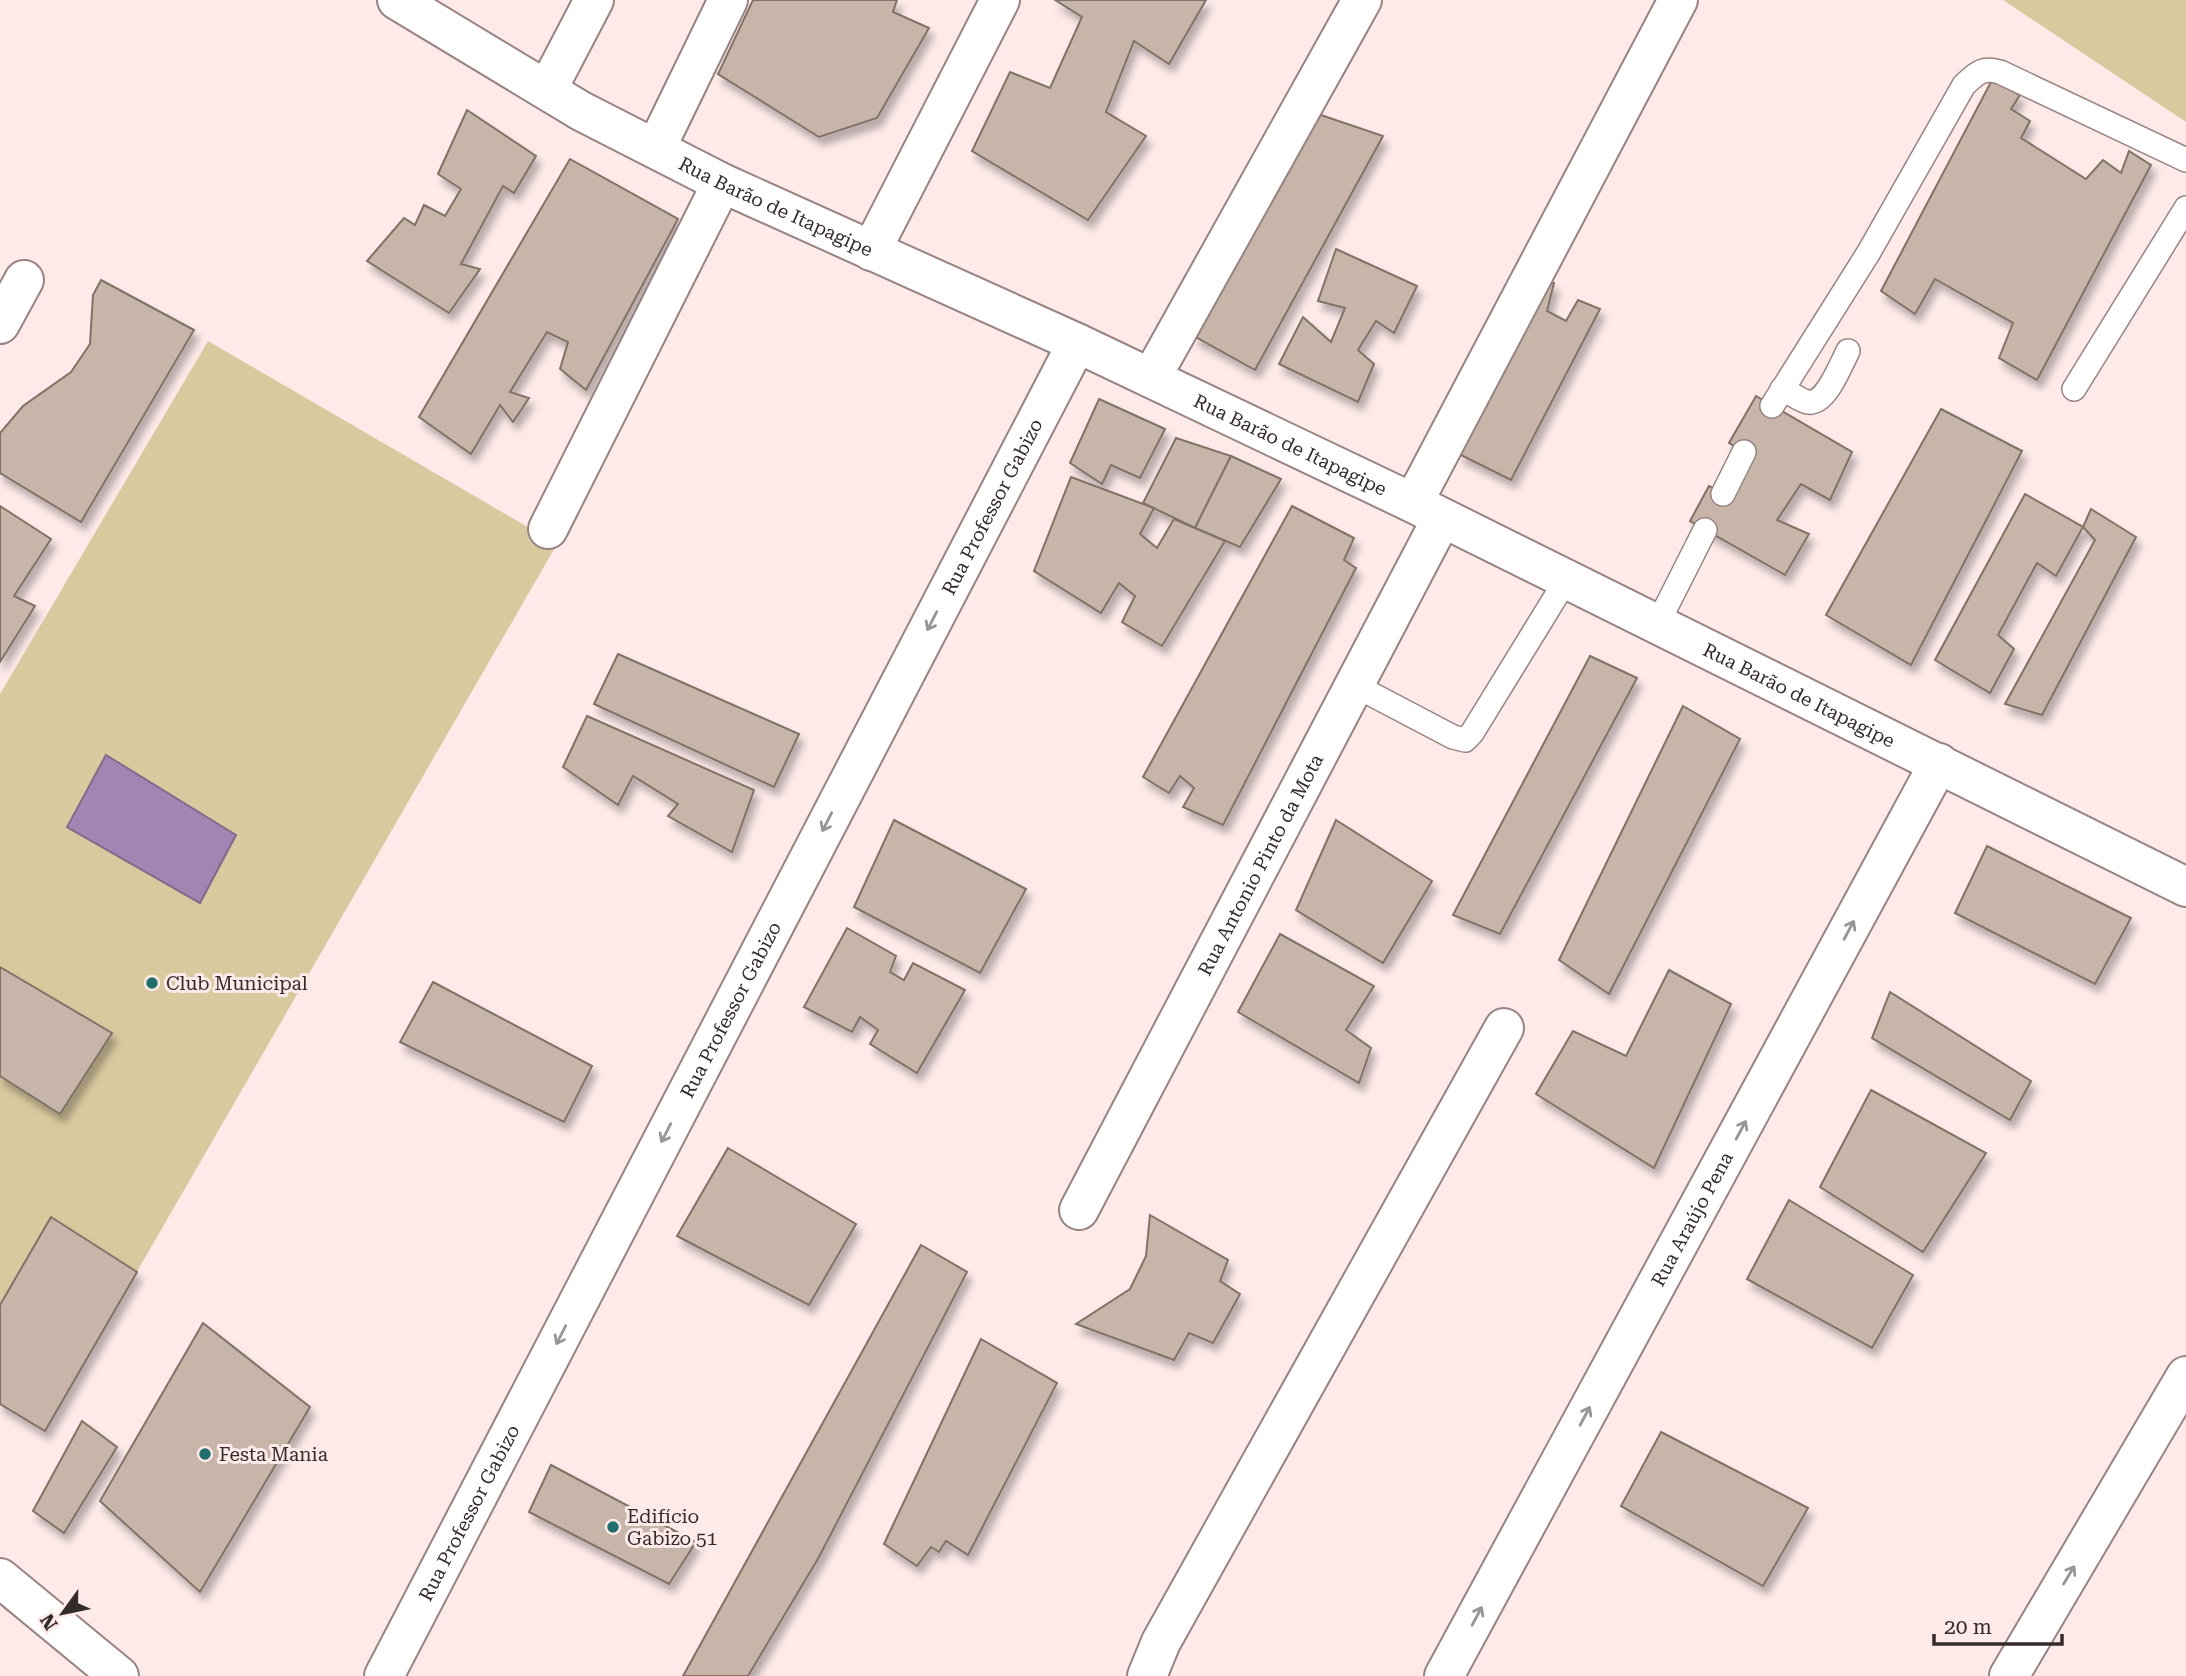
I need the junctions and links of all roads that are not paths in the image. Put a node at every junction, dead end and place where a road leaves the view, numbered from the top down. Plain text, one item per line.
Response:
1 (594, 0) edge
2 (728, 0) edge
3 (1000, 0) edge
4 (1362, 0) edge
5 (1678, 0) edge
6 (401, 1) edge
7 (547, 90) junction
8 (656, 148) junction
9 (2186, 160) edge
10 (722, 183) junction
11 (2186, 208) edge
12 (872, 251) junction
13 (24, 280) dead end
14 (0, 324) edge
15 (1077, 343) junction
16 (1848, 351) dead end
17 (1151, 379) junction
18 (2074, 389) dead end
19 (1744, 452) dead end
20 (1723, 494) dead end
21 (1427, 511) junction
22 (548, 529) dead end
23 (1706, 530) dead end
24 (1566, 580) junction
25 (1657, 625) junction
26 (1354, 685) junction
27 (1939, 763) junction
28 (2186, 887) edge
29 (1504, 1028) dead end
30 (1079, 1210) dead end
31 (2186, 1376) edge
32 (0, 1578) edge
33 (119, 1676) edge
34 (384, 1676) edge
35 (1147, 1676) edge
36 (1444, 1676) edge
37 (2009, 1676) edge

1 - 7 street
2 - 8 street
3 - 12 street
4 - 17 street
5 - 21 street, Rua Antonio Pinto da Mota
6 - 7 street, Rua Barão de Itapagipe
7 - 8 street, Rua Barão de Itapagipe
8 - 10 street, Rua Barão de Itapagipe
9 - 16 lane
10 - 12 street, Rua Barão de Itapagipe
10 - 22 street
11 - 18 lane
12 - 15 street, Rua Barão de Itapagipe
13 - 14 street
15 - 17 street, Rua Barão de Itapagipe
15 -> 34 street, Rua Professor Gabizo
17 - 21 street, Rua Barão de Itapagipe
19 - 20 lane
21 - 24 street, Rua Barão de Itapagipe
21 - 26 street, Rua Antonio Pinto da Mota
23 - 25 lane
24 - 25 street, Rua Barão de Itapagipe
24 - 26 lane
25 - 27 street, Rua Barão de Itapagipe
26 - 30 street, Rua Antonio Pinto da Mota
27 - 28 street, Rua Barão de Itapagipe
36 -> 27 street, Rua Araújo Pena
29 - 35 street
37 -> 31 street
32 - 33 street

